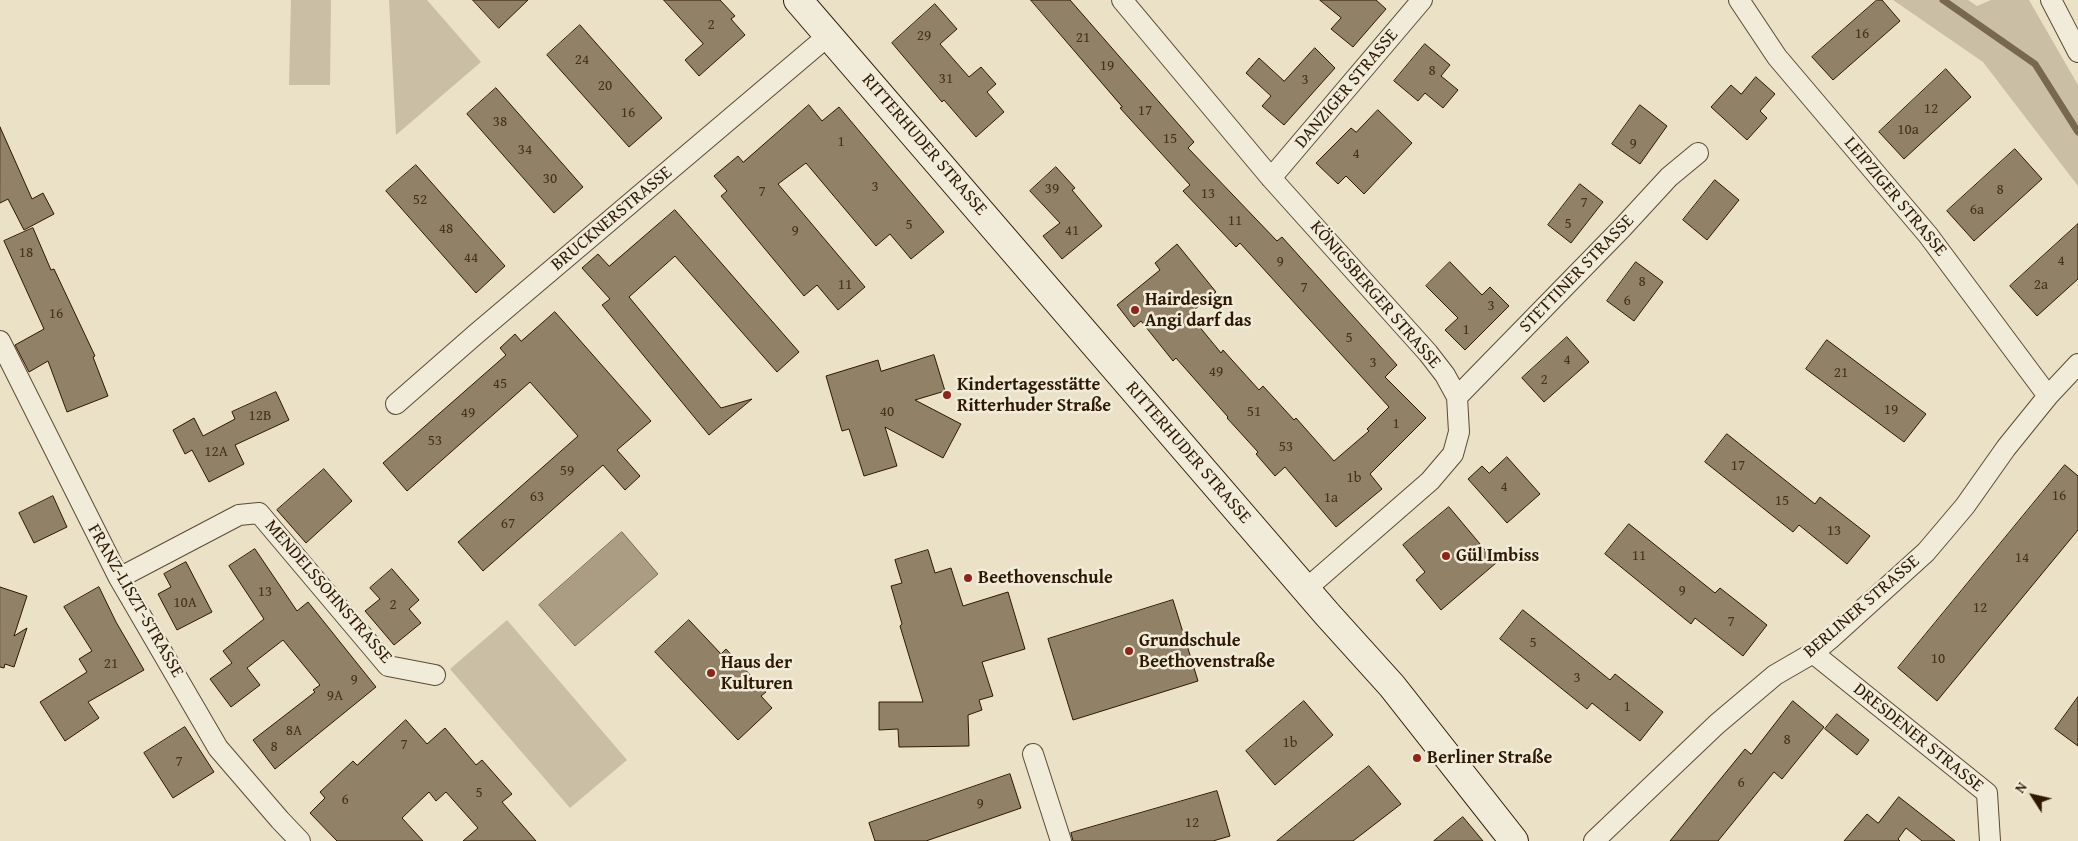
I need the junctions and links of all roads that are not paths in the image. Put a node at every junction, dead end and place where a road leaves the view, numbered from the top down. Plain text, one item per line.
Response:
1 (798, 0) edge
2 (1122, 0) edge
3 (1422, 0) edge
4 (1739, 0) edge
5 (2050, 0) edge
6 (830, 35) junction
7 (2078, 51) edge
8 (1698, 153) dead end
9 (1271, 178) junction
10 (0, 341) edge
11 (2078, 364) edge
12 (2048, 396) junction
13 (1457, 397) junction
14 (396, 404) dead end
15 (119, 578) junction
16 (1306, 589) junction
17 (1813, 653) junction
18 (435, 675) dead end
19 (1033, 754) dead end
20 (300, 841) edge
21 (1061, 841) edge
22 (1514, 841) edge
23 (1594, 841) edge
24 (1990, 841) edge

1 - 6 street, RITTERHUDER STRASSE
2 - 9 street, KÖNIGSBERGER STRASSE
3 - 9 street, DANZIGER STRASSE
4 - 12 street, LEIPZIGER STRASSE
5 - 7 street
6 - 14 street, BRUCKNERSTRASSE
6 - 16 street, RITTERHUDER STRASSE
8 - 13 street, STETTINER STRASSE
9 - 13 street, KÖNIGSBERGER STRASSE
10 - 15 street, FRANZ-LISZT-STRASSE
11 - 12 street, BERLINER STRASSE
12 - 17 street, BERLINER STRASSE
13 - 16 street, KÖNIGSBERGER STRASSE
15 - 18 street, MENDELSSOHNSTRASSE
15 - 20 street, FRANZ-LISZT-STRASSE
16 - 22 street, RITTERHUDER STRASSE
17 - 23 street, BERLINER STRASSE
17 - 24 street, DRESDENER STRASSE
19 - 21 street

